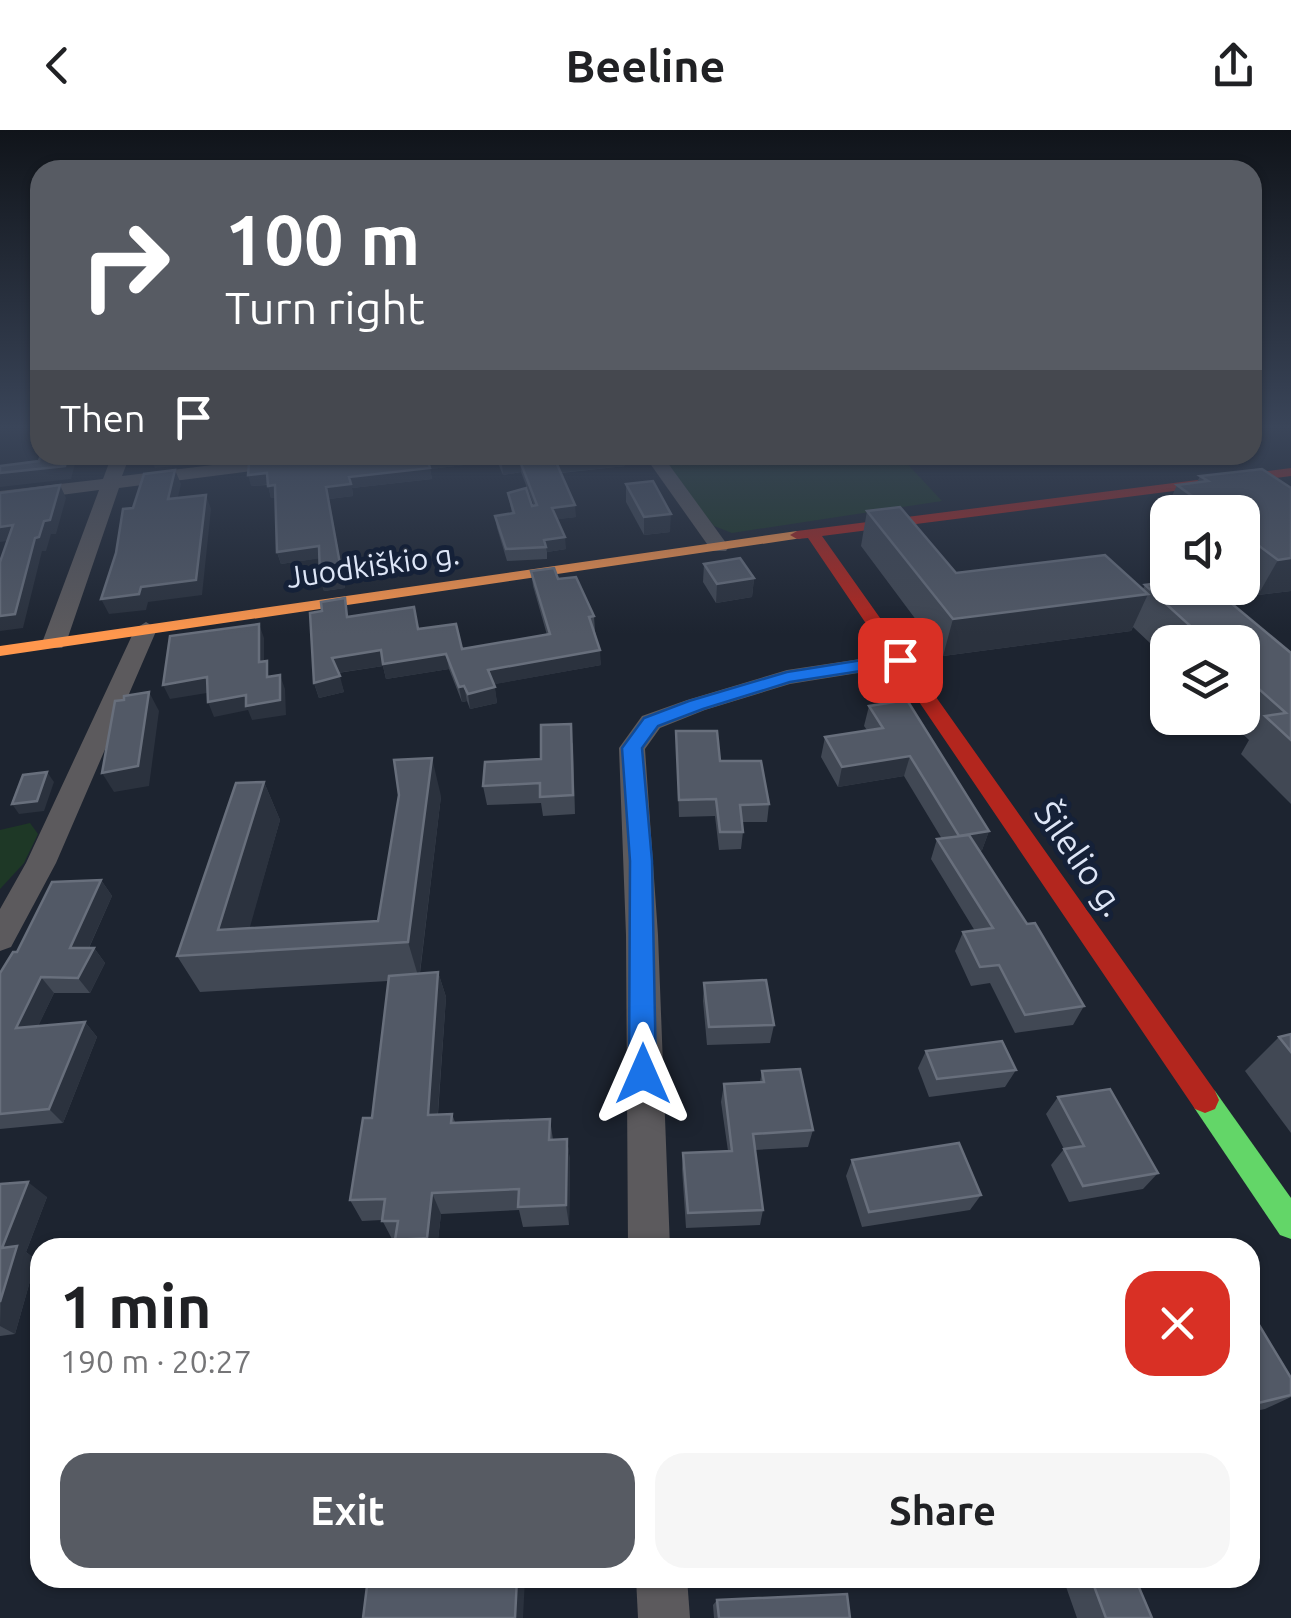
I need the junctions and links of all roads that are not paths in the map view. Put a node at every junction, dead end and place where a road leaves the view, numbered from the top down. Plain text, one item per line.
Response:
1 (107, 495) edge
2 (682, 495) edge
3 (1107, 495) edge
4 (812, 533) junction
5 (719, 546) junction
6 (146, 630) junction
7 (54, 643) junction
8 (0, 651) edge
9 (900, 660) junction
10 (0, 938) edge
11 (1291, 1224) edge
12 (649, 1238) edge
13 (662, 1588) edge
14 (664, 1618) edge

1 - 7 street
2 - 5 street
3 - 4 street, Juodkiškio g.
4 - 5 street, Juodkiškio g.
4 - 9 street, Šilelio g.
5 - 6 street, Juodkiškio g.
6 - 7 street, Juodkiškio g.
6 - 10 street
7 - 8 street, Juodkiškio g.
9 - 11 street, Šilelio g.
9 - 12 street
13 - 14 street

